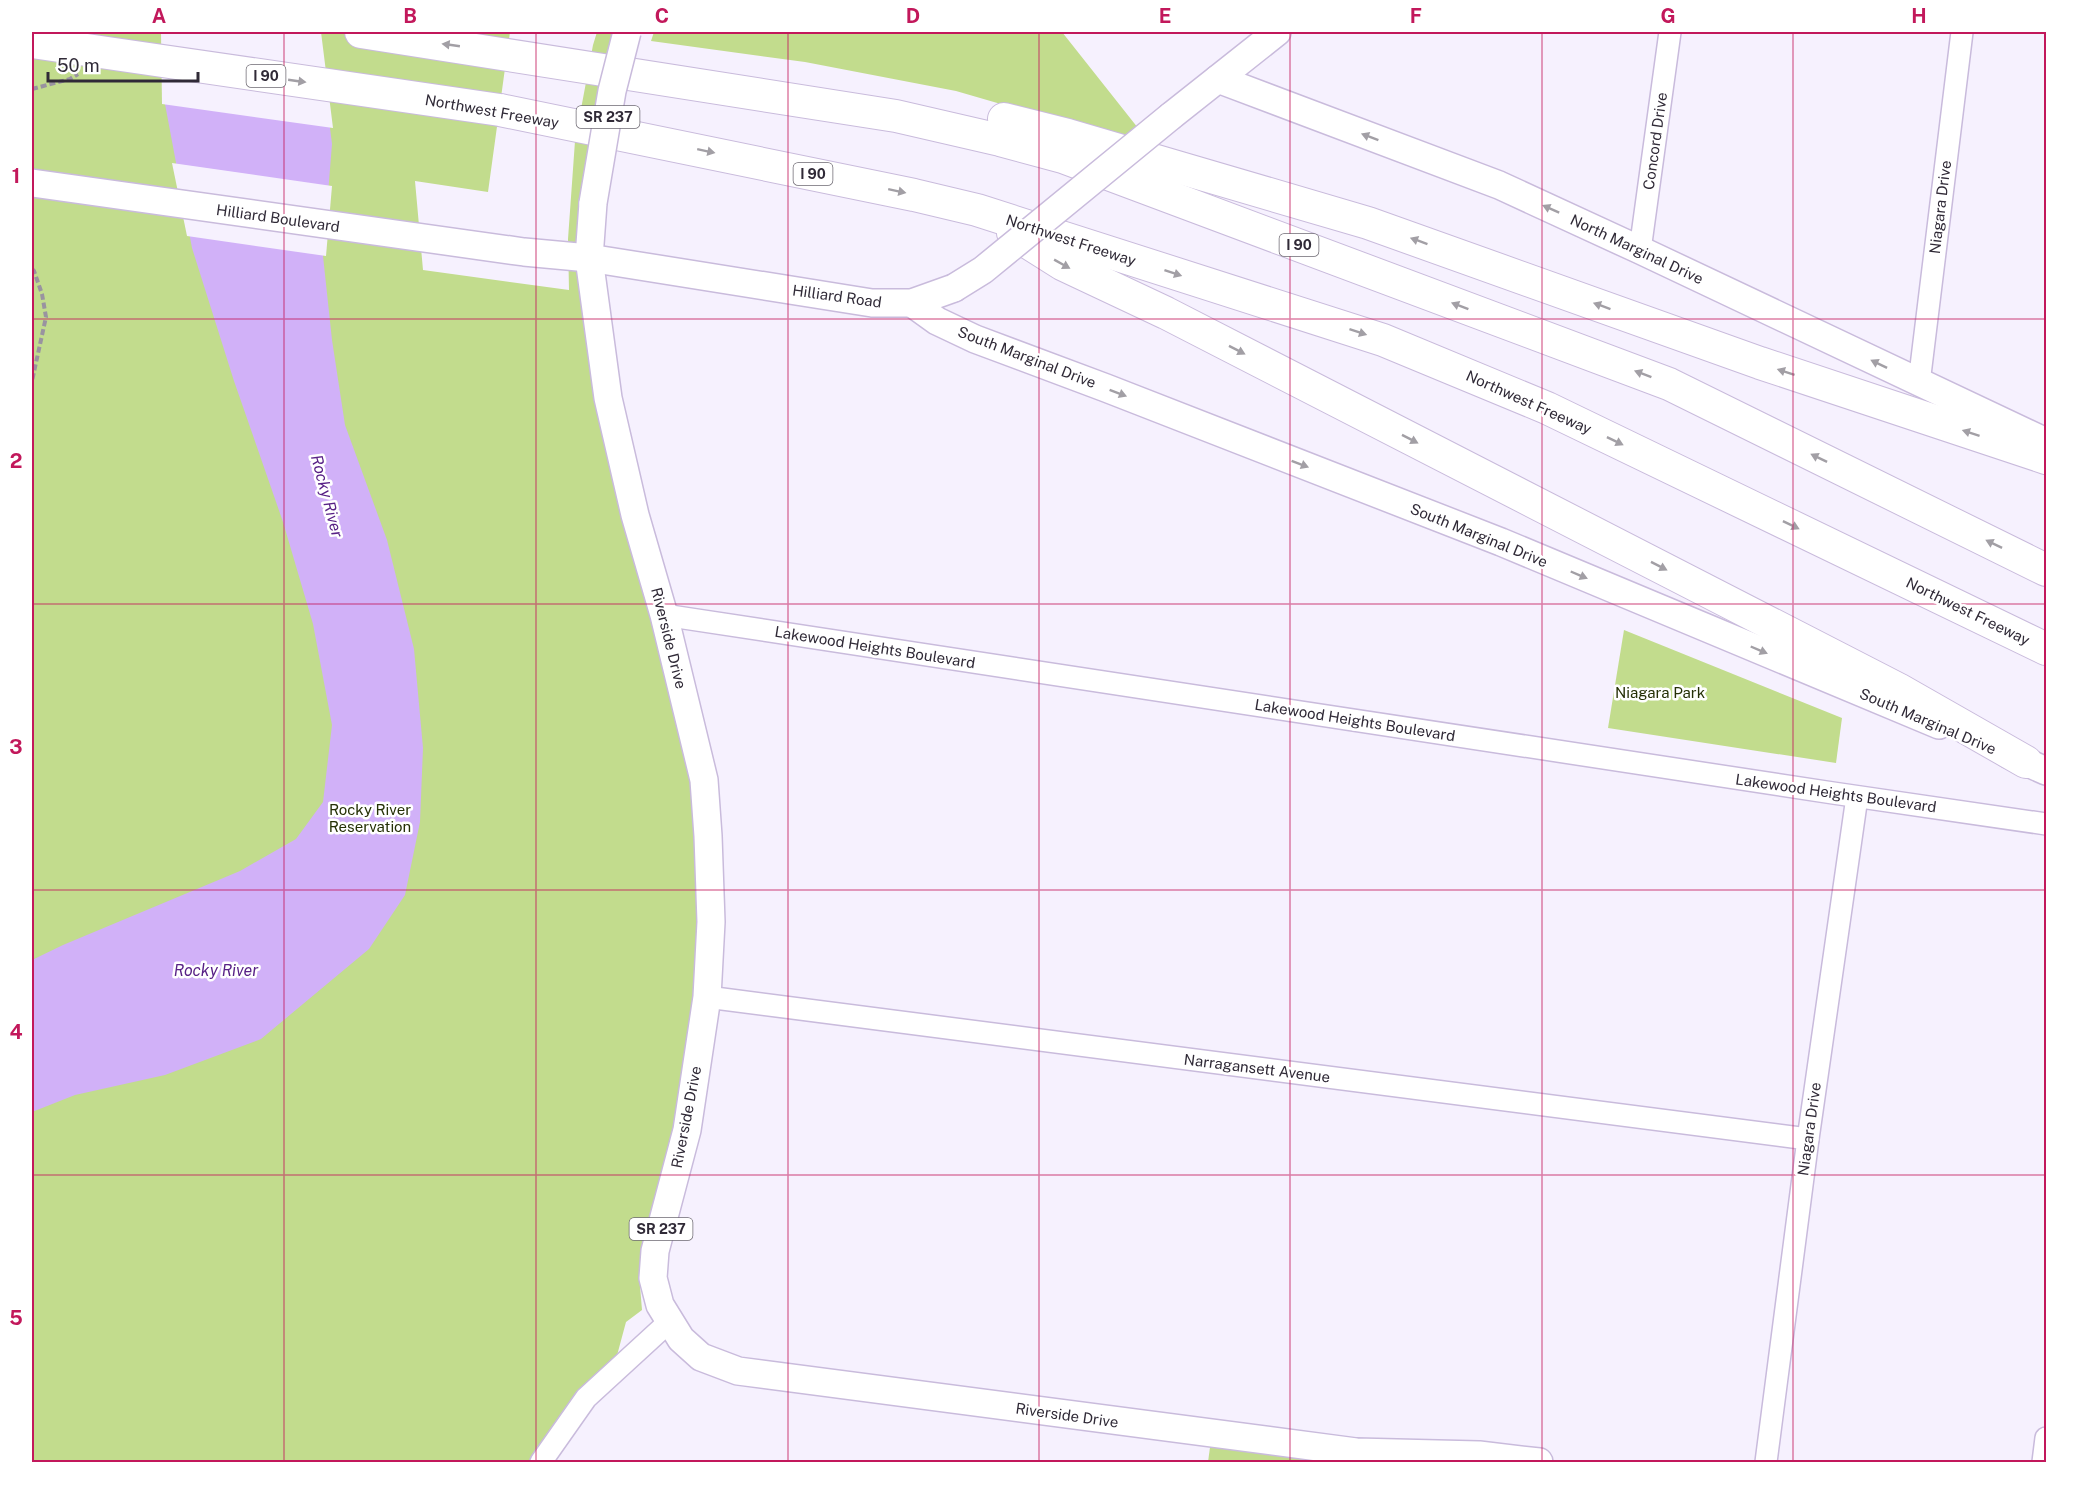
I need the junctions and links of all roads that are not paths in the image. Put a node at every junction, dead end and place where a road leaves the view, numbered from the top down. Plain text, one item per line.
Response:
1 (361, 32) edge
2 (627, 32) edge
3 (1277, 32) edge
4 (1670, 32) edge
5 (1962, 32) edge
6 (32, 42) edge
7 (558, 62) junction
8 (1218, 79) junction
9 (32, 183) edge
10 (977, 210) junction
11 (1640, 249) junction
12 (524, 252) joint
13 (589, 258) junction
14 (912, 303) junction
15 (1919, 383) junction
16 (2046, 442) edge
17 (2046, 458) edge
18 (2046, 570) edge
19 (664, 615) junction
20 (2046, 649) edge
21 (2036, 766) edge
22 (1857, 797) junction
23 (2046, 824) edge
24 (707, 997) junction
25 (1808, 1139) junction
26 (670, 1321) junction
27 (2046, 1438) edge
28 (541, 1462) edge
29 (1539, 1462) edge
30 (1766, 1462) edge
31 (2043, 1462) edge

7 -> 1 highway, I 90
2 - 13 main road, Riverside Drive / SR 237, bridge
3 - 8 main road, Hilliard Road
4 - 11 street, Concord Drive
5 - 15 street, Niagara Drive
6 -> 10 highway, Northwest Freeway / I 90, bridge
17 -> 7 highway
18 -> 7 highway, I 90
11 -> 8 main road, North Marginal Drive
8 - 14 main road, Hilliard Road, bridge
9 - 12 main road, Hilliard Boulevard
10 -> 20 highway, Northwest Freeway / I 90
10 -> 21 highway
15 -> 11 main road, North Marginal Drive
12 - 13 main road, Hilliard Road
13 - 14 main road, Hilliard Road
13 - 19 main road, Riverside Drive / SR 237
14 -> 21 main road, South Marginal Drive
15 - 16 main road, North Marginal Drive
19 - 22 street, Lakewood Heights Boulevard
19 - 24 main road, Riverside Drive / SR 237
22 - 23 street, Lakewood Heights Boulevard
22 - 25 street, Niagara Drive
24 - 25 street, Narragansett Avenue
24 - 26 main road, Riverside Drive / SR 237
25 - 30 street, Niagara Drive
26 - 28 street
26 - 29 main road, Riverside Drive / SR 237
27 - 31 street

